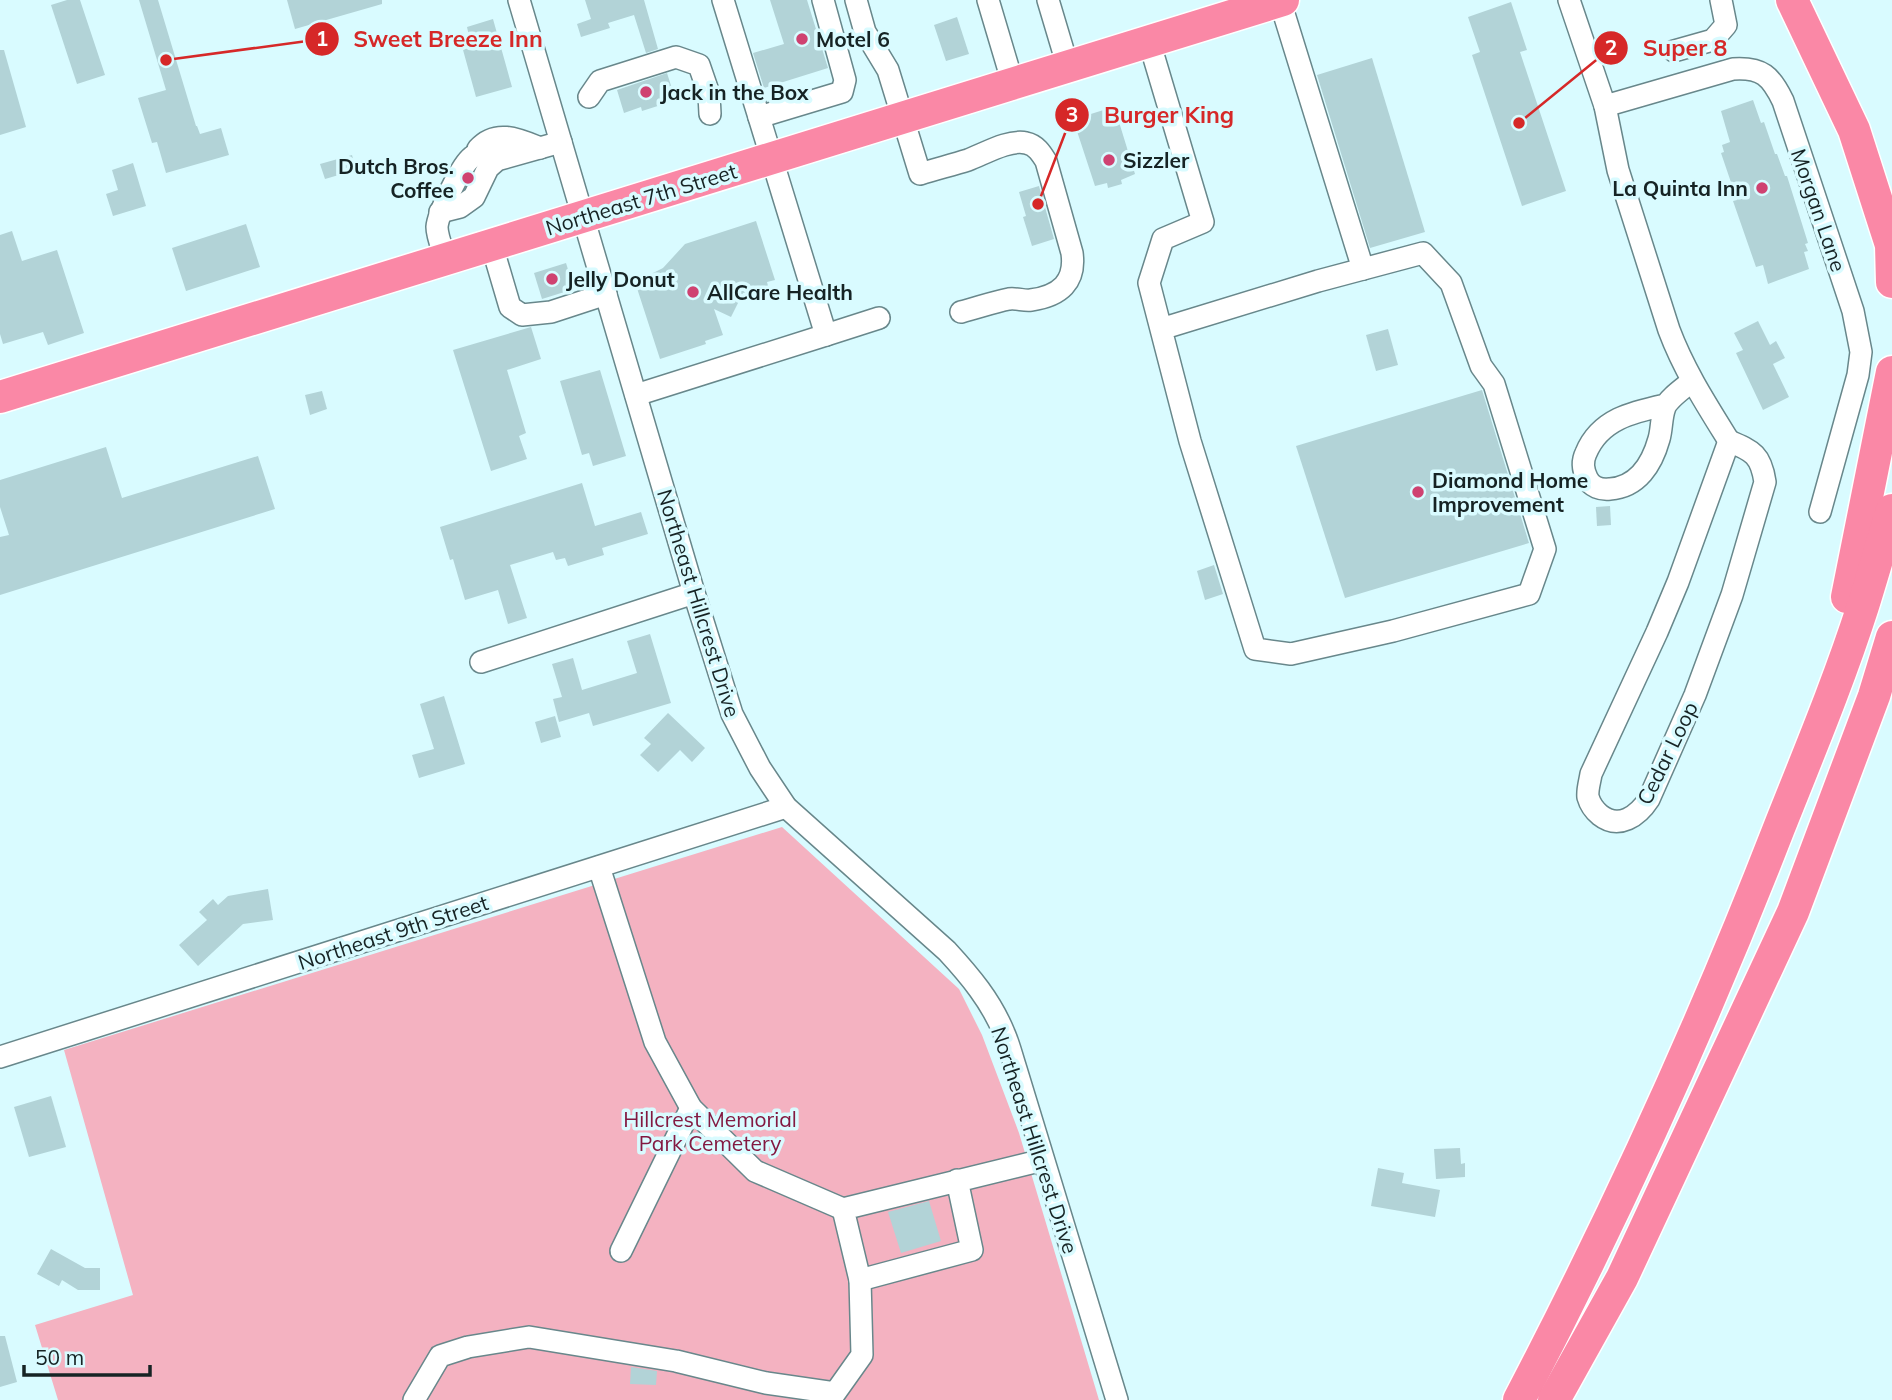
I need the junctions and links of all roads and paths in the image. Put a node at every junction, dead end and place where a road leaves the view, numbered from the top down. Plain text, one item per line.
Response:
1 (519, 0) edge
2 (723, 0) edge
3 (823, 0) edge
4 (856, 0) edge
5 (988, 0) edge
6 (1048, 0) edge
7 (1282, 0) edge
8 (1569, 0) edge
9 (1721, 0) edge
10 (1792, 0) edge
11 (1149, 41) junction
12 (1674, 51) dead end
13 (1068, 67) junction
14 (1013, 84) junction
15 (589, 97) dead end
16 (1605, 106) junction
17 (710, 114) dead end
18 (759, 117) junction
19 (901, 118) junction
20 (561, 142) junction
21 (540, 148) junction
22 (509, 155) junction
23 (471, 158) junction
24 (772, 159) junction
25 (440, 212) junction
26 (583, 217) junction
27 (492, 246) junction
28 (446, 260) junction
29 (1363, 269) junction
30 (1892, 282) edge
31 (606, 294) junction
32 (961, 312) dead end
33 (879, 318) dead end
34 (1161, 329) junction
35 (826, 335) junction
36 (1892, 372) edge
37 (1692, 381) junction
38 (635, 395) junction
39 (0, 397) edge
40 (1665, 405) dead end
41 (1729, 440) junction
42 (1892, 510) edge
43 (1820, 512) dead end
44 (694, 593) junction
45 (1892, 637) edge
46 (481, 662) dead end
47 (1823, 716) junction
48 (786, 807) junction
49 (599, 867) junction
50 (0, 1057) edge
51 (691, 1108) junction
52 (1043, 1160) junction
53 (957, 1180) junction
54 (842, 1209) junction
55 (621, 1251) dead end
56 (860, 1280) junction
57 (414, 1400) edge
58 (1117, 1400) edge
59 (1519, 1400) edge
60 (1554, 1400) edge

1 - 20 street, Northeast Hillcrest Drive
2 - 18 street
3 - 18 street
4 - 19 street
5 - 14 street
6 - 13 street
7 - 11 highway, Northeast 7th Street
7 - 29 street
8 - 16 street
9 - 12 street
10 - 30 highway
11 - 13 highway, Northeast 7th Street
11 - 34 street
13 - 14 highway, Northeast 7th Street
14 - 19 highway, Northeast 7th Street
15 - 17 street
16 - 37 street
16 - 43 street, Morgan Lane
18 - 24 street
19 - 24 highway, Northeast 7th Street
19 - 32 street
20 - 21 street
20 - 26 street, Northeast Hillcrest Drive
21 - 22 street
21 - 23 street
22 - 23 street
22 - 25 street
23 - 25 street
24 - 26 highway, Northeast 7th Street
24 - 35 street
25 - 28 street
26 - 27 highway, Northeast 7th Street
26 - 31 street, Northeast Hillcrest Drive
27 - 28 highway, Northeast 7th Street
27 - 31 street
28 - 39 highway, Northeast 7th Street
29 - 34 street
29 - 34 street
31 - 38 street, Northeast Hillcrest Drive
33 - 35 street
35 - 38 street
36 - 47 highway
37 - 40 street
37 - 41 street
38 - 44 street, Northeast Hillcrest Drive
41 - 41 street, Cedar Loop
42 - 47 highway
44 - 46 street
44 - 48 street, Northeast Hillcrest Drive
45 - 60 highway
47 - 59 highway
48 - 49 street, Northeast 9th Street
48 - 52 street, Northeast Hillcrest Drive
49 - 50 street, Northeast 9th Street
49 - 51 street
51 - 54 street
51 - 55 street
52 - 53 street
52 - 58 street, Northeast Hillcrest Drive
53 - 54 street
53 - 56 street
54 - 56 street
56 - 57 street

